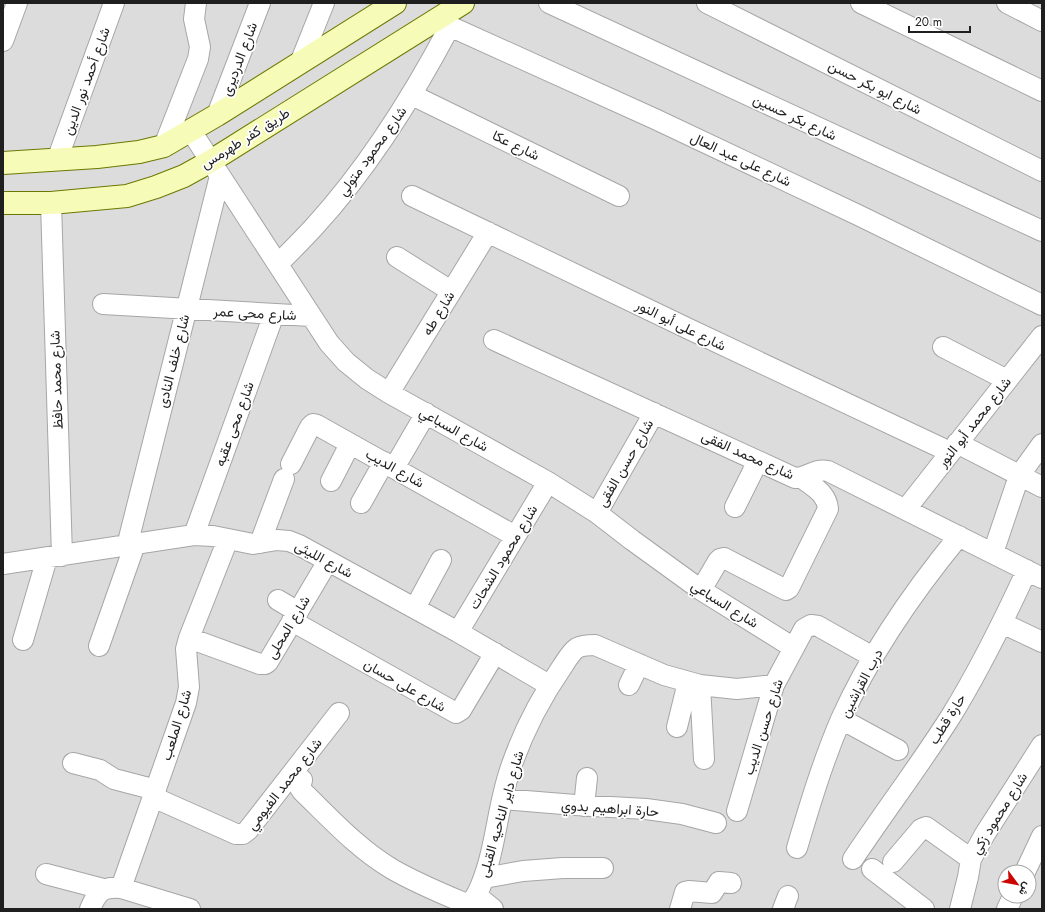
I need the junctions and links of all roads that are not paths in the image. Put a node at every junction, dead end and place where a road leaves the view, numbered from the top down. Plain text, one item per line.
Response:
1 (17, 3) edge
2 (114, 3) edge
3 (196, 3) edge
4 (260, 3) edge
5 (324, 3) edge
6 (395, 3) edge
7 (463, 3) edge
8 (549, 3) edge
9 (707, 3) edge
10 (861, 3) edge
11 (1008, 3) edge
12 (1042, 21) edge
13 (443, 23) junction
14 (3, 41) edge
15 (300, 63) junction
16 (1042, 91) edge
17 (412, 95) junction
18 (217, 115) junction
19 (191, 131) junction
20 (164, 146) junction
21 (57, 160) junction
22 (3, 163) edge
23 (216, 168) junction
24 (1042, 171) edge
25 (412, 196) dead end
26 (619, 196) dead end
27 (3, 202) edge
28 (51, 203) junction
29 (1042, 231) edge
30 (488, 232) junction
31 (396, 257) dead end
32 (278, 264) junction
33 (452, 291) junction
34 (103, 304) dead end
35 (1042, 306) edge
36 (186, 308) junction
37 (274, 314) junction
38 (311, 316) junction
39 (1042, 336) edge
40 (494, 340) dead end
41 (943, 347) dead end
42 (1007, 380) junction
43 (389, 393) junction
44 (426, 413) junction
45 (654, 413) junction
46 (350, 444) junction
47 (1042, 444) edge
48 (954, 448) junction
49 (758, 461) junction
50 (389, 465) junction
51 (1019, 476) junction
52 (802, 478) junction
53 (331, 480) dead end
54 (548, 482) junction
55 (1042, 487) edge
56 (361, 503) dead end
57 (735, 507) dead end
58 (906, 509) junction
59 (597, 513) junction
60 (194, 535) junction
61 (516, 536) junction
62 (959, 536) junction
63 (228, 539) junction
64 (260, 543) junction
65 (131, 545) junction
66 (993, 553) junction
67 (54, 557) junction
68 (442, 560) dead end
69 (328, 561) junction
70 (3, 564) edge
71 (1035, 574) edge
72 (701, 590) junction
73 (278, 600) dead end
74 (415, 608) junction
75 (295, 616) junction
76 (1002, 623) junction
77 (458, 632) junction
78 (189, 638) junction
79 (23, 640) dead end
80 (1042, 642) edge
81 (99, 646) dead end
82 (794, 648) junction
83 (495, 653) junction
84 (873, 657) junction
85 (639, 664) junction
86 (694, 684) junction
87 (549, 685) junction
88 (629, 685) dead end
89 (774, 685) junction
90 (340, 713) dead end
91 (841, 719) junction
92 (677, 727) dead end
93 (1042, 745) edge
94 (898, 750) dead end
95 (704, 759) dead end
96 (73, 763) dead end
97 (293, 772) junction
98 (587, 778) dead end
99 (155, 794) junction
100 (503, 799) junction
101 (584, 806) junction
102 (737, 811) dead end
103 (716, 823) dead end
104 (1042, 836) edge
105 (797, 848) dead end
106 (853, 859) dead end
107 (971, 859) junction
108 (893, 862) dead end
109 (1029, 864) edge
110 (603, 868) dead end
111 (872, 869) dead end
112 (46, 874) dead end
113 (731, 883) dead end
114 (112, 889) junction
115 (474, 897) edge
116 (90, 909) edge
117 (190, 909) edge
118 (493, 909) edge
119 (680, 909) edge
120 (924, 909) edge
121 (960, 909) edge

1 - 14 street
2 - 21 street, شارع أحمد نور الدين
3 - 20 street
4 - 18 street, شارع الدرديرى
5 - 15 street
6 - 15 street
7 - 13 street, طريق كفر طهرمس
8 - 29 street, شارع بكر حسين
9 - 24 street, شارع ابو بكر حسن
10 - 16 street
11 - 12 street
13 - 17 street, شارع محمود متولي
13 - 23 street, طريق كفر طهرمس
13 - 35 street, شارع على عبد العال
15 - 18 street
17 - 26 street, شارع عكا
17 - 32 street, شارع محمود متولي
18 - 19 street
19 - 20 street
19 - 23 street, شارع السباعي
20 - 21 street
21 - 22 street
23 - 28 street, طريق كفر طهرمس
23 - 32 street, شارع السباعي
23 - 36 street, شارع خلف النادى
25 - 30 street, شارع على أبو النور
27 - 28 street, طريق كفر طهرمس
28 - 67 street, شارع محمد حافظ
30 - 33 street, شارع طه
30 - 48 street, شارع على أبو النور
31 - 33 street
32 - 38 street, شارع السباعي
33 - 43 street, شارع طه
34 - 36 street, شارع محى عمر
36 - 37 street, شارع محى عمر
36 - 65 street, شارع خلف النادى
37 - 38 street, شارع محى عمر
37 - 60 street, شارع محى عقبه
38 - 43 street, شارع السباعي
39 - 42 street, شارع محمد أبو النور
40 - 45 street, شارع محمد الفقى
41 - 42 street
42 - 48 street, شارع محمد أبو النور
43 - 44 street, شارع السباعي
44 - 50 street
44 - 54 street, شارع السباعي
45 - 49 street, شارع محمد الفقى
45 - 59 street, شارع حسن الفقى
46 - 50 street, شارع الديب
46 - 53 street
46 - 64 street, شارع الديب
47 - 51 street
48 - 51 street, شارع على أبو النور
48 - 58 street, شارع محمد أبو النور
49 - 52 street, شارع محمد الفقى
49 - 57 street
50 - 56 street
50 - 61 street, شارع الديب
51 - 55 street, شارع على أبو النور
51 - 66 street
52 - 58 street, شارع محمد الفقى
52 - 72 street
54 - 59 street, شارع السباعي
54 - 61 street, شارع محمود الشحات
58 - 62 street, شارع محمد الفقى
59 - 72 street, شارع السباعي
60 - 63 street, شارع الليثى
60 - 65 street, شارع الليثى
61 - 77 street, شارع محمود الشحات
62 - 66 street, شارع محمد الفقى
62 - 84 street, درب القراشين
63 - 64 street, شارع الليثى
63 - 78 street, شارع الملعب
64 - 69 street, شارع الليثى
65 - 67 street, شارع الليثى
65 - 81 street, شارع خلف النادى
66 - 71 street, شارع محمد الفقى
67 - 70 street, شارع الليثى
67 - 79 street, شارع محمد حافظ
68 - 74 street
69 - 74 street, شارع الليثى
69 - 75 street, شارع المحلى
71 - 76 street, حارة قطب
72 - 82 street, شارع السباعي
73 - 75 street
74 - 77 street, شارع الليثى
75 - 78 street, شارع المحلى
75 - 83 street, شارع على حسان
76 - 80 street
76 - 106 street, حارة قطب
77 - 83 street, شارع الليثى
78 - 99 street, شارع الملعب
82 - 84 street, شارع حسن الديب
82 - 89 street, شارع حسن الديب
83 - 87 street, شارع الليثى
84 - 91 street, درب القراشين
85 - 86 street, شارع داير الناحيه القبلى
85 - 87 street, شارع داير الناحيه القبلى
85 - 88 street
86 - 89 street, شارع داير الناحيه القبلى
86 - 92 street
86 - 95 street
87 - 100 street, شارع داير الناحيه القبلى
89 - 102 street, شارع حسن الديب
90 - 97 street, شارع محمد الفيومي
91 - 94 street
91 - 105 street, درب القراشين
93 - 107 street, شارع محمود زكي
96 - 99 street
97 - 99 street, شارع محمد الفيومي
97 - 115 street
98 - 101 street
99 - 114 street, شارع الملعب
100 - 101 street, حارة ابراهيم بدوي
100 - 115 street, شارع داير الناحيه القبلى
101 - 103 street, حارة ابراهيم بدوي
104 - 109 street
107 - 108 street
107 - 121 street, شارع محمود زكي
110 - 115 street
111 - 120 street
112 - 114 street
113 - 119 street
114 - 116 street, شارع الملعب
114 - 117 street
115 - 118 street

